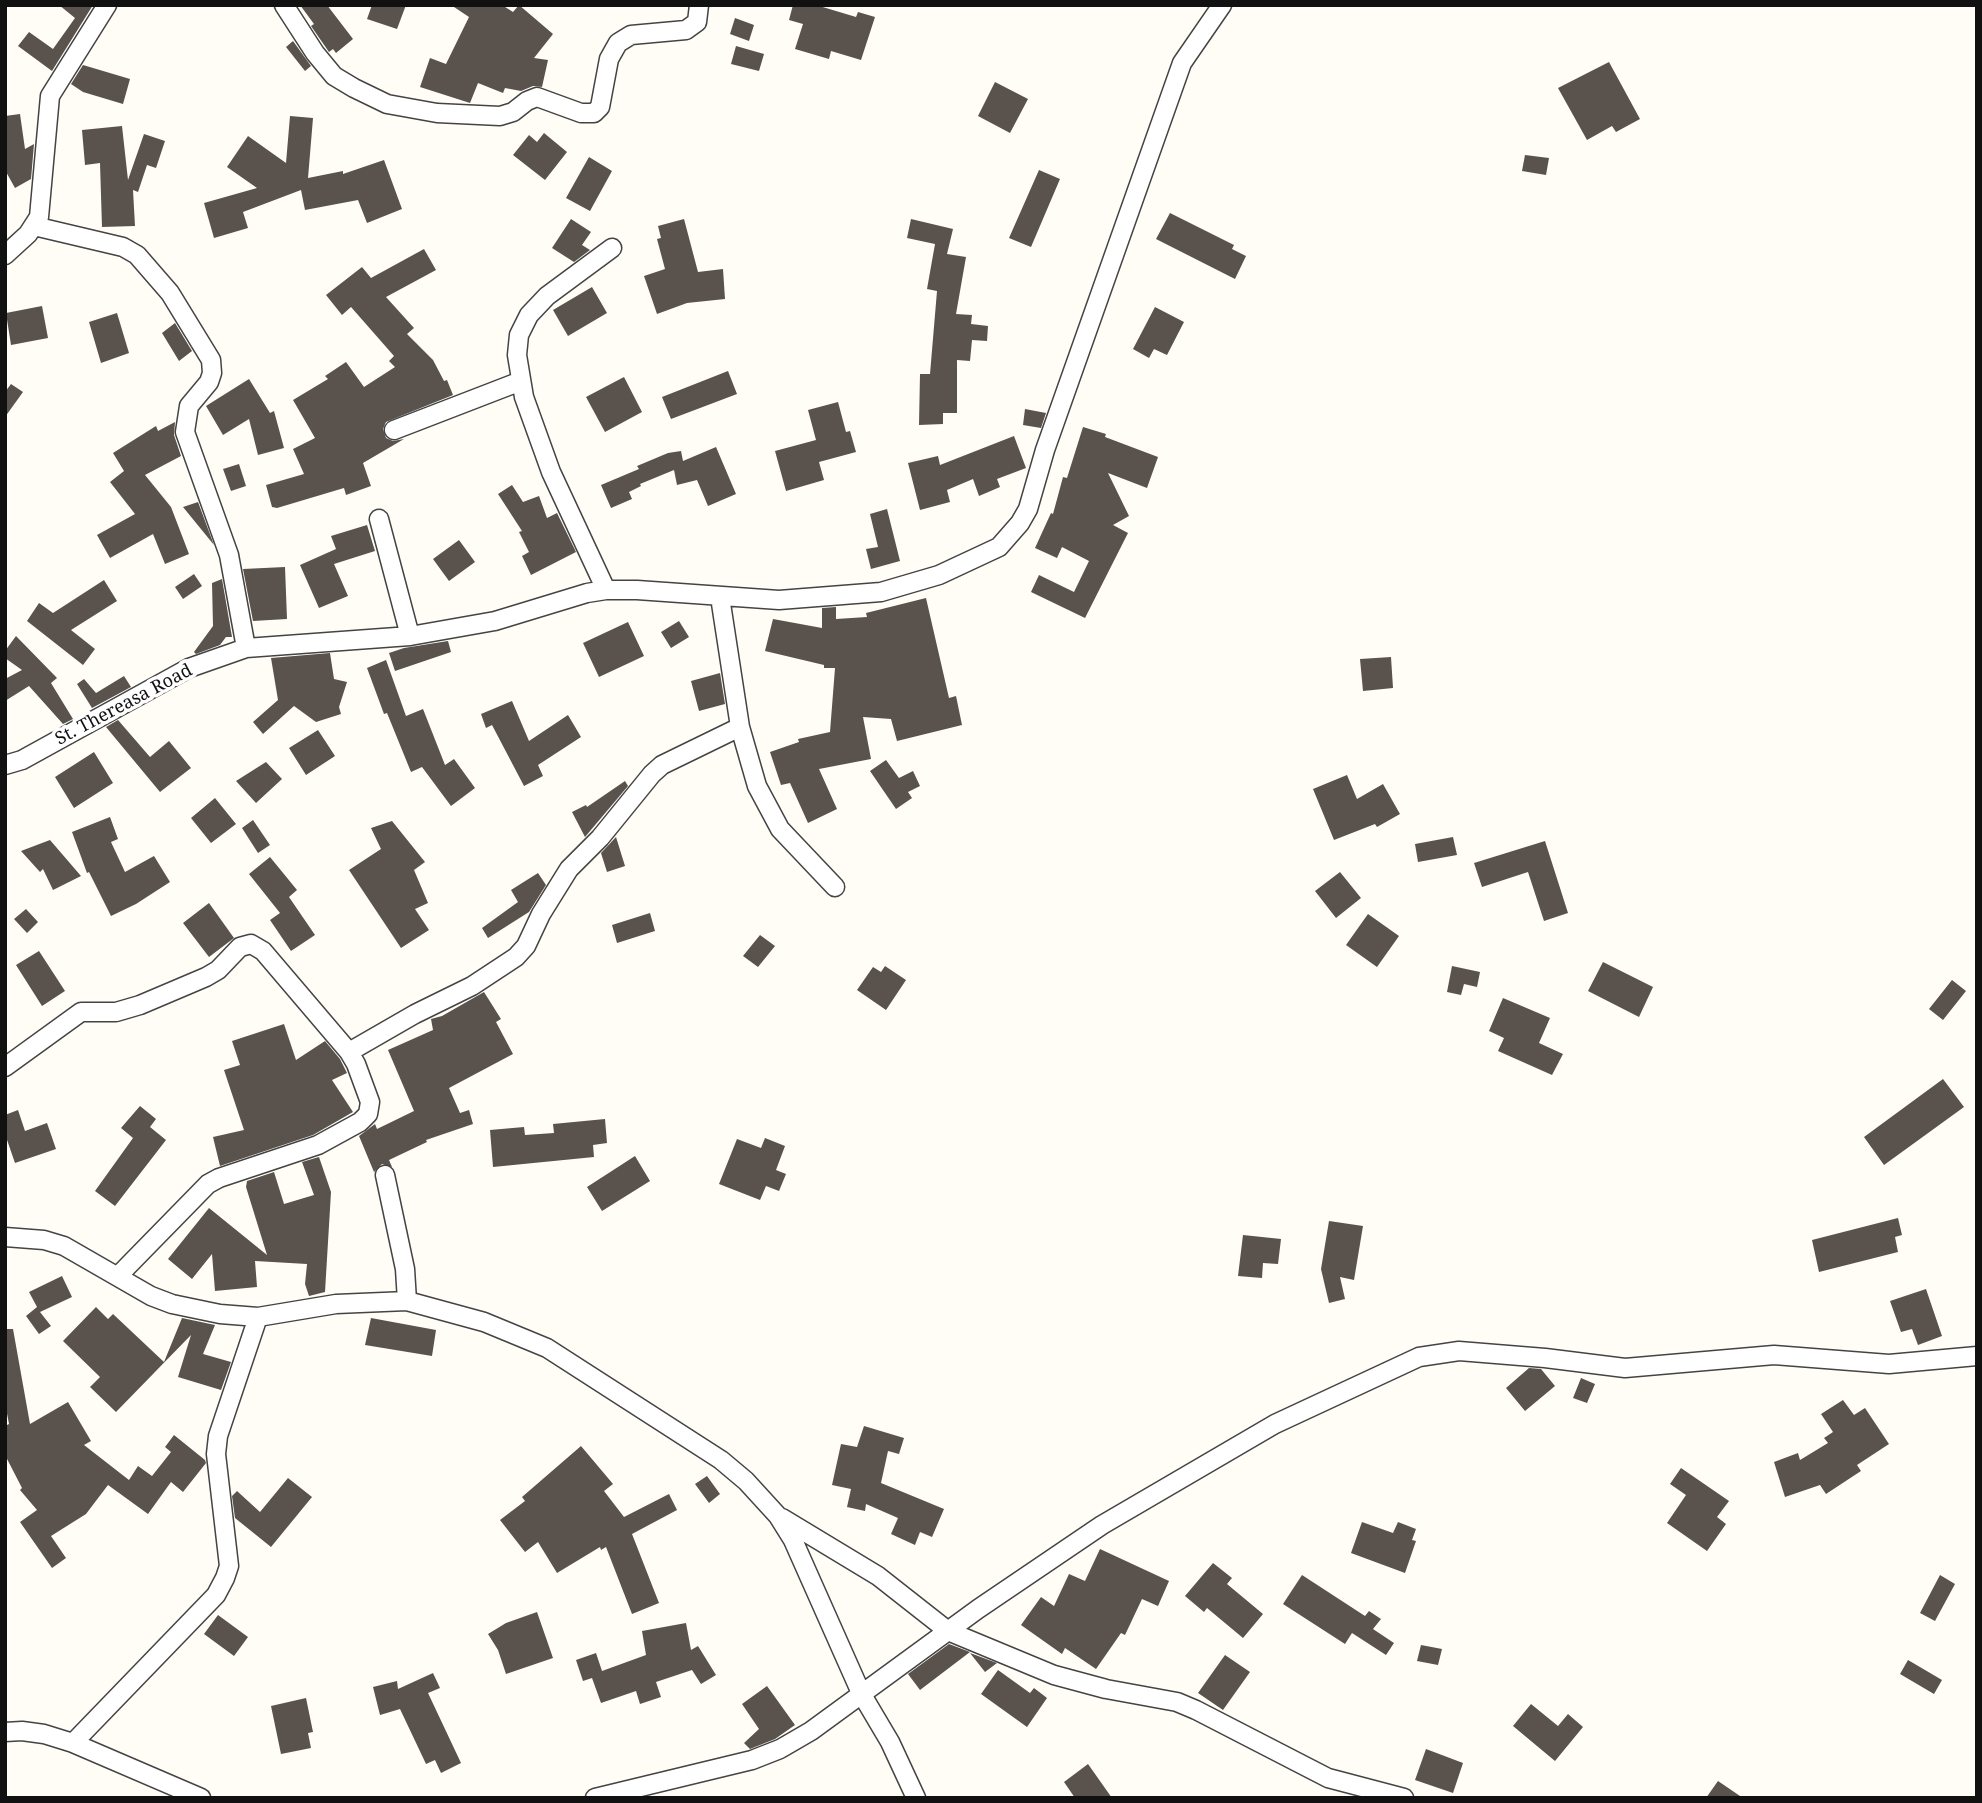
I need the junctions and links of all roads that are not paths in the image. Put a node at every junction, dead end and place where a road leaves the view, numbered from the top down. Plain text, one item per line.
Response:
1 (107, 5) edge
2 (284, 5) edge
3 (699, 5) edge
4 (1222, 5) edge
5 (34, 226) junction
6 (612, 248) dead end
7 (5, 255) edge
8 (521, 381) junction
9 (394, 430) dead end
10 (379, 519) dead end
11 (606, 590) junction
12 (720, 597) junction
13 (410, 636) junction
14 (246, 648) junction
15 (740, 727) junction
16 (5, 765) edge
17 (835, 887) dead end
18 (349, 1052) junction
19 (5, 1067) edge
20 (385, 1175) dead end
21 (5, 1237) edge
22 (118, 1276) junction
23 (407, 1301) junction
24 (258, 1317) junction
25 (1977, 1356) edge
26 (778, 1516) junction
27 (948, 1631) junction
28 (861, 1693) junction
29 (5, 1732) edge
30 (73, 1742) junction
31 (201, 1798) edge
32 (595, 1798) edge
33 (916, 1798) edge
34 (1404, 1798) edge

1 - 5 street
2 - 3 street
4 - 12 street, St. Thereasa Road
5 - 7 street
5 - 14 street
6 - 8 street
8 - 9 street
8 - 11 street
10 - 13 street
11 - 12 street, St. Thereasa Road
11 - 13 street, St. Thereasa Road
12 - 15 street
13 - 14 street, St. Thereasa Road
14 - 16 street, St. Thereasa Road
15 - 17 street
15 - 18 street
18 - 19 street
18 - 22 street
20 - 23 street
21 - 22 street
22 - 24 street
23 - 24 street
23 - 26 street
24 - 30 street
25 - 27 street
26 - 27 street
26 - 28 street
27 - 28 street
27 - 34 street
28 - 32 street
28 - 33 street
29 - 30 street
30 - 31 street

